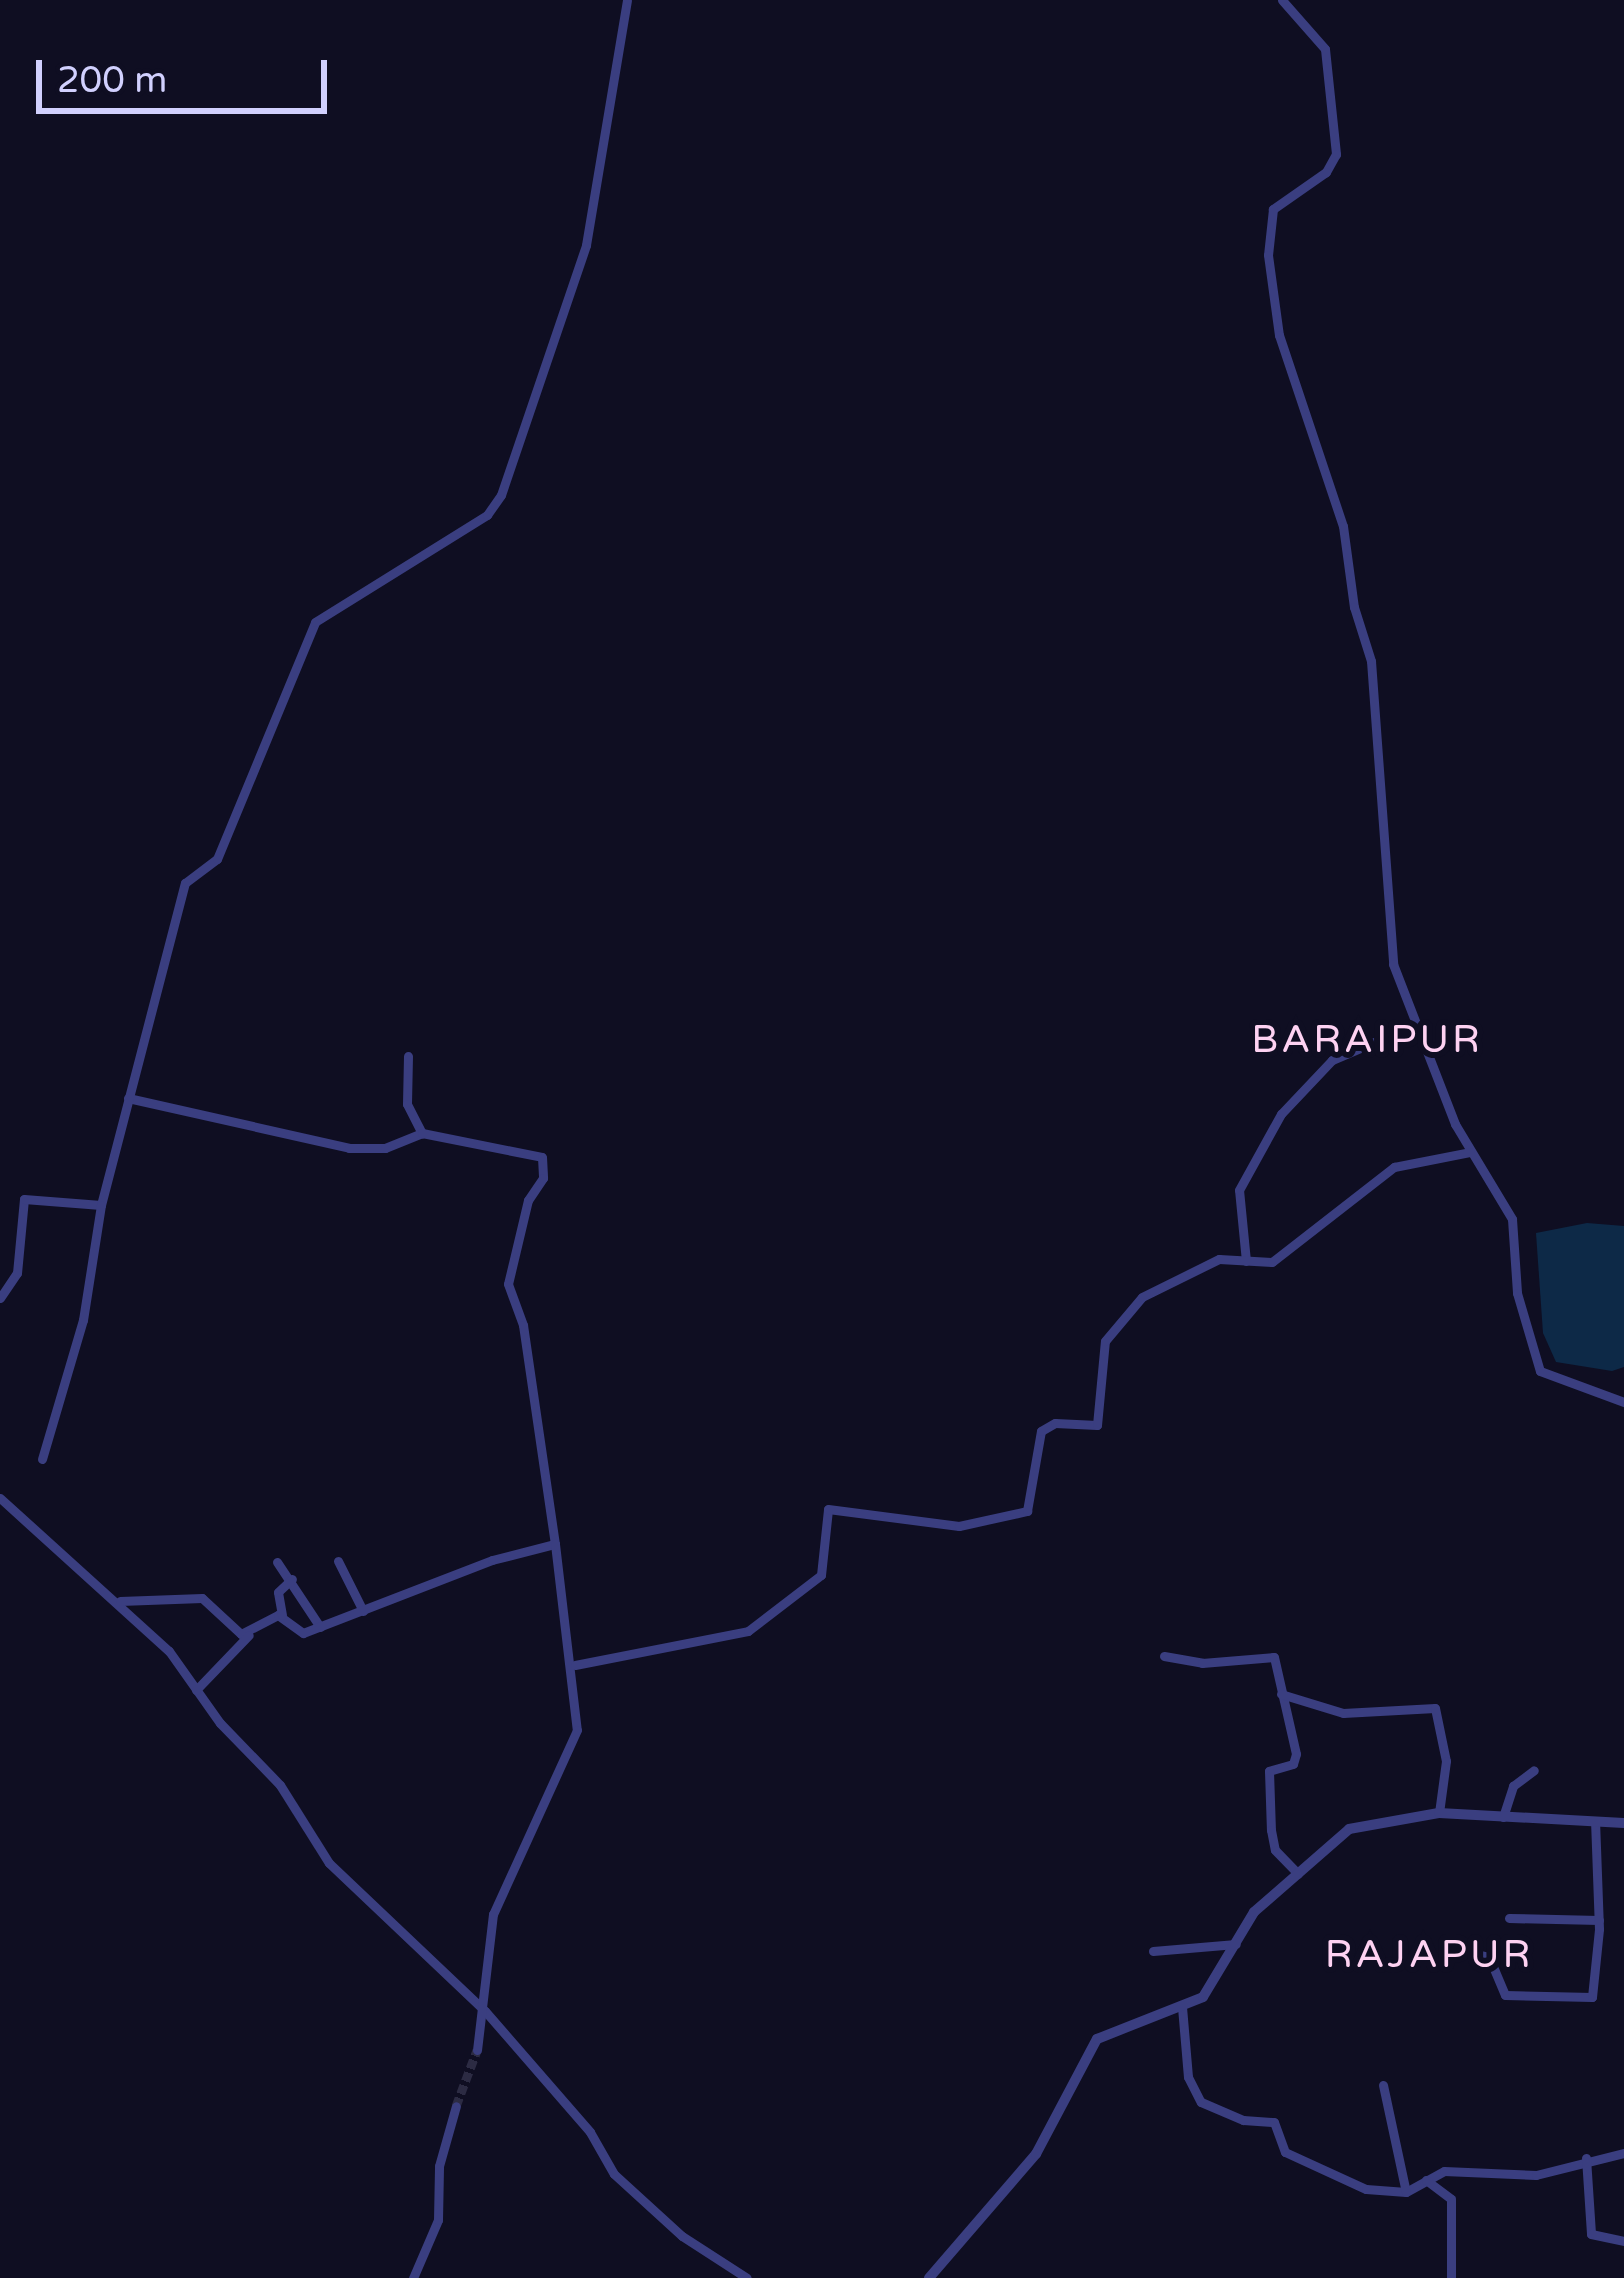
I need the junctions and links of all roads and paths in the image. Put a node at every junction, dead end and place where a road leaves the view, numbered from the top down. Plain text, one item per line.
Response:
1 (627, 0) edge
2 (1282, 0) edge
3 (1414, 1025) junction
4 (408, 1056) dead end
5 (128, 1098) junction
6 (422, 1133) junction
7 (1470, 1152) junction
8 (101, 1205) junction
9 (1246, 1261) junction
10 (0, 1298) edge
11 (1624, 1402) edge
12 (42, 1459) dead end
13 (0, 1498) edge
14 (558, 1548) junction
15 (338, 1561) dead end
16 (277, 1562) dead end
17 (292, 1580) junction
18 (120, 1601) junction
19 (363, 1611) junction
20 (282, 1615) junction
21 (320, 1627) junction
22 (249, 1634) junction
23 (1164, 1656) dead end
24 (574, 1665) junction
25 (196, 1690) junction
26 (1281, 1694) junction
27 (1534, 1770) dead end
28 (1439, 1814) junction
29 (1504, 1816) junction
30 (1595, 1822) junction
31 (1624, 1823) edge
32 (1298, 1874) junction
33 (1509, 1918) dead end
34 (1599, 1920) junction
35 (1236, 1944) junction
36 (1153, 1951) dead end
37 (1463, 1951) dead end
38 (1182, 2007) junction
39 (485, 2011) junction
40 (477, 2050) tunnel mouth
41 (1383, 2085) dead end
42 (455, 2106) tunnel mouth
43 (1624, 2152) edge
44 (1586, 2158) junction
45 (1426, 2180) junction
46 (1406, 2192) junction
47 (1624, 2241) edge
48 (412, 2278) edge
49 (747, 2278) edge
50 (929, 2278) edge
51 (1451, 2278) edge

1 - 5 street
2 - 3 street
3 - 7 street
3 - 9 street
4 - 6 street
5 - 6 street
5 - 8 street
6 - 14 street
7 - 9 street
7 - 11 street
8 - 10 street
8 - 12 street
9 - 24 street
13 - 18 street
14 - 19 street
14 - 24 street
15 - 19 street
16 - 17 street
17 - 20 street
17 - 21 street
18 - 22 street
18 - 25 street
19 - 21 street
20 - 21 street
20 - 22 street
22 - 25 street
23 - 26 street
24 - 39 street
25 - 39 street
26 - 28 street
26 - 32 street
27 - 29 street
28 - 29 street
28 - 32 street
29 - 30 street
30 - 31 street
30 - 34 street
32 - 35 street
33 - 34 street
34 - 37 street
35 - 36 street
35 - 38 street
38 - 46 street
38 - 50 street
39 - 40 street
39 - 49 street
41 - 46 street
42 - 48 street
43 - 44 street
44 - 45 street
44 - 47 street
45 - 46 street
45 - 51 street

